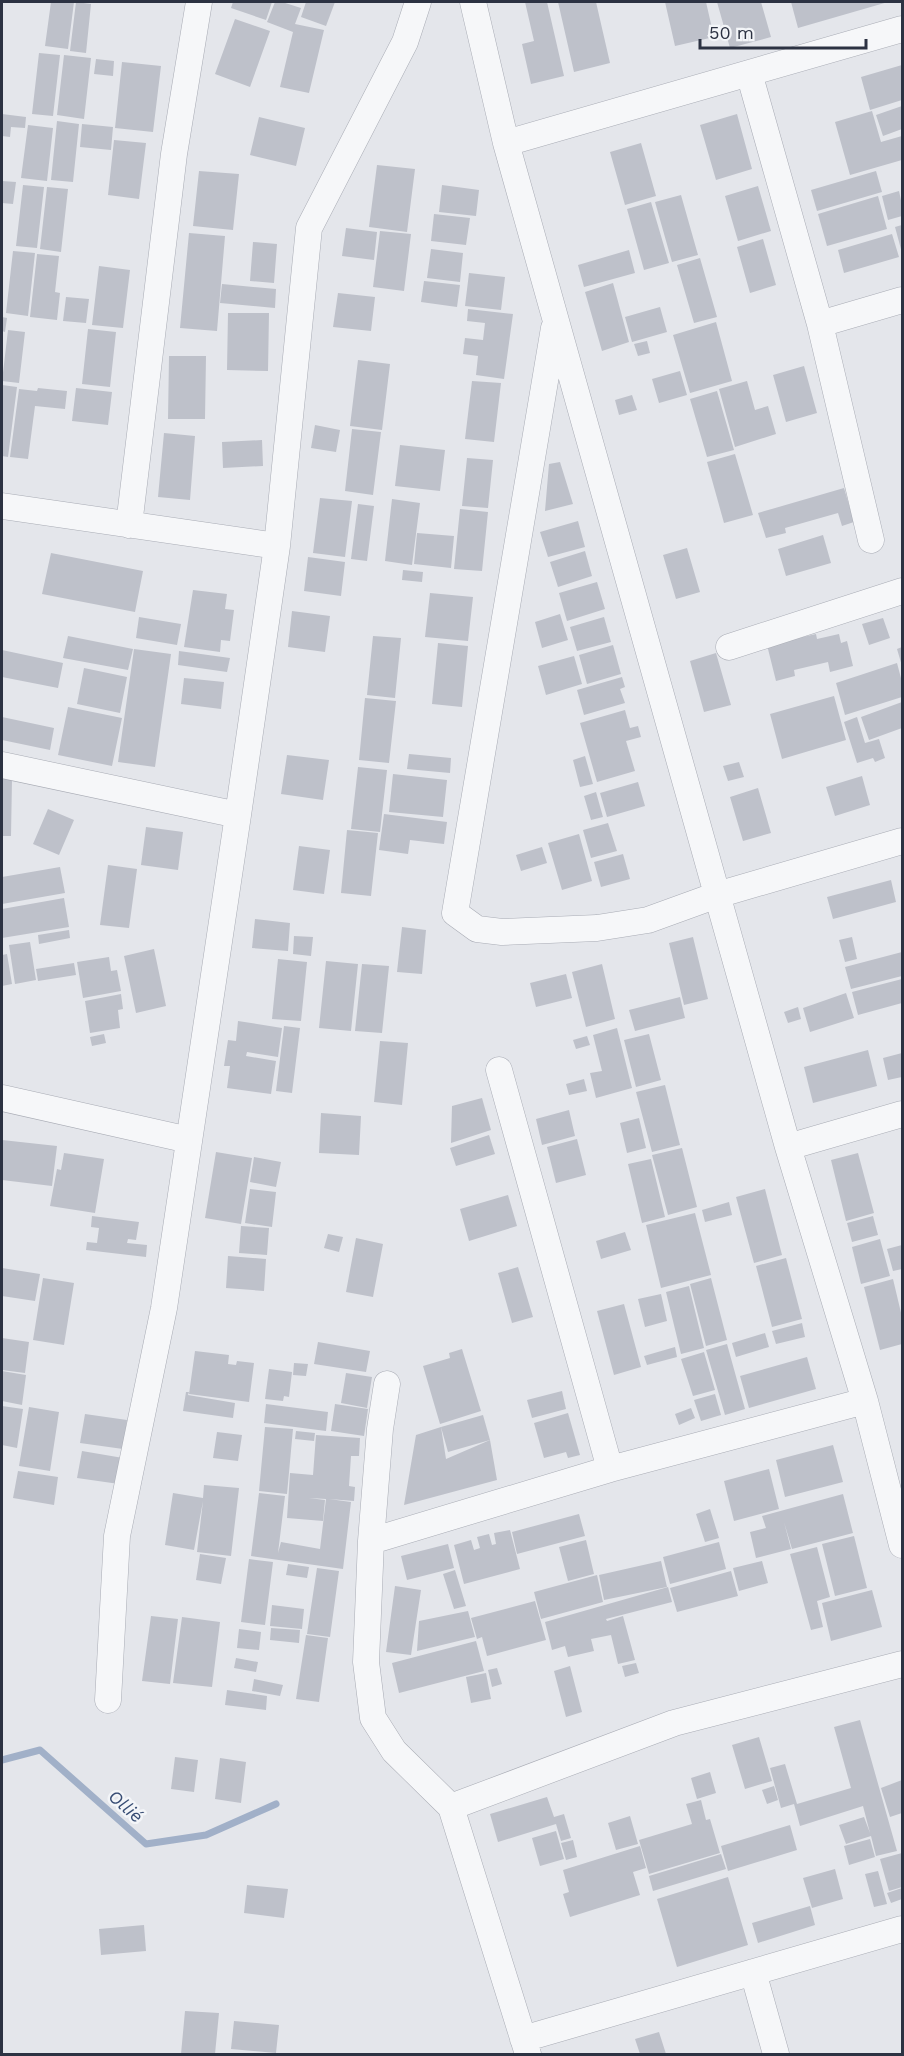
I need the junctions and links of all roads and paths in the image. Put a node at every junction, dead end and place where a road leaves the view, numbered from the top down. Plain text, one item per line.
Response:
1 (197, 2) edge
2 (418, 2) edge
3 (473, 2) edge
4 (903, 29) edge
5 (749, 73) junction
6 (506, 143) junction
7 (903, 300) edge
8 (555, 320) junction
9 (820, 324) junction
10 (2, 506) edge
11 (129, 525) junction
12 (871, 540) dead end
13 (277, 546) junction
14 (903, 591) edge
15 (729, 647) dead end
16 (2, 765) edge
17 (238, 815) junction
18 (903, 841) edge
19 (717, 895) junction
20 (499, 1070) dead end
21 (2, 1098) edge
22 (903, 1114) edge
23 (189, 1140) junction
24 (788, 1147) junction
25 (387, 1384) dead end
26 (865, 1401) junction
27 (610, 1469) junction
28 (371, 1541) junction
29 (903, 1545) edge
30 (903, 1665) edge
31 (108, 1700) dead end
32 (451, 1807) junction
33 (903, 1929) edge
34 (753, 1972) junction
35 (526, 2047) edge
36 (776, 2055) edge

1 - 11 street
2 - 13 street
3 - 6 street
4 - 5 street
5 - 6 street
5 - 9 street
6 - 8 street
7 - 9 street
8 - 19 street
8 - 19 street
9 - 12 street
10 - 11 street
11 - 13 street
13 - 17 street
14 - 15 street
16 - 17 street
17 - 23 street
18 - 19 street
19 - 24 street
20 - 27 street
21 - 23 street
22 - 24 street
23 - 31 street
24 - 26 street
25 - 28 street
26 - 27 street
26 - 29 street
27 - 28 street
28 - 32 street
30 - 32 street
32 - 35 street
33 - 34 street
34 - 35 street
34 - 36 street

